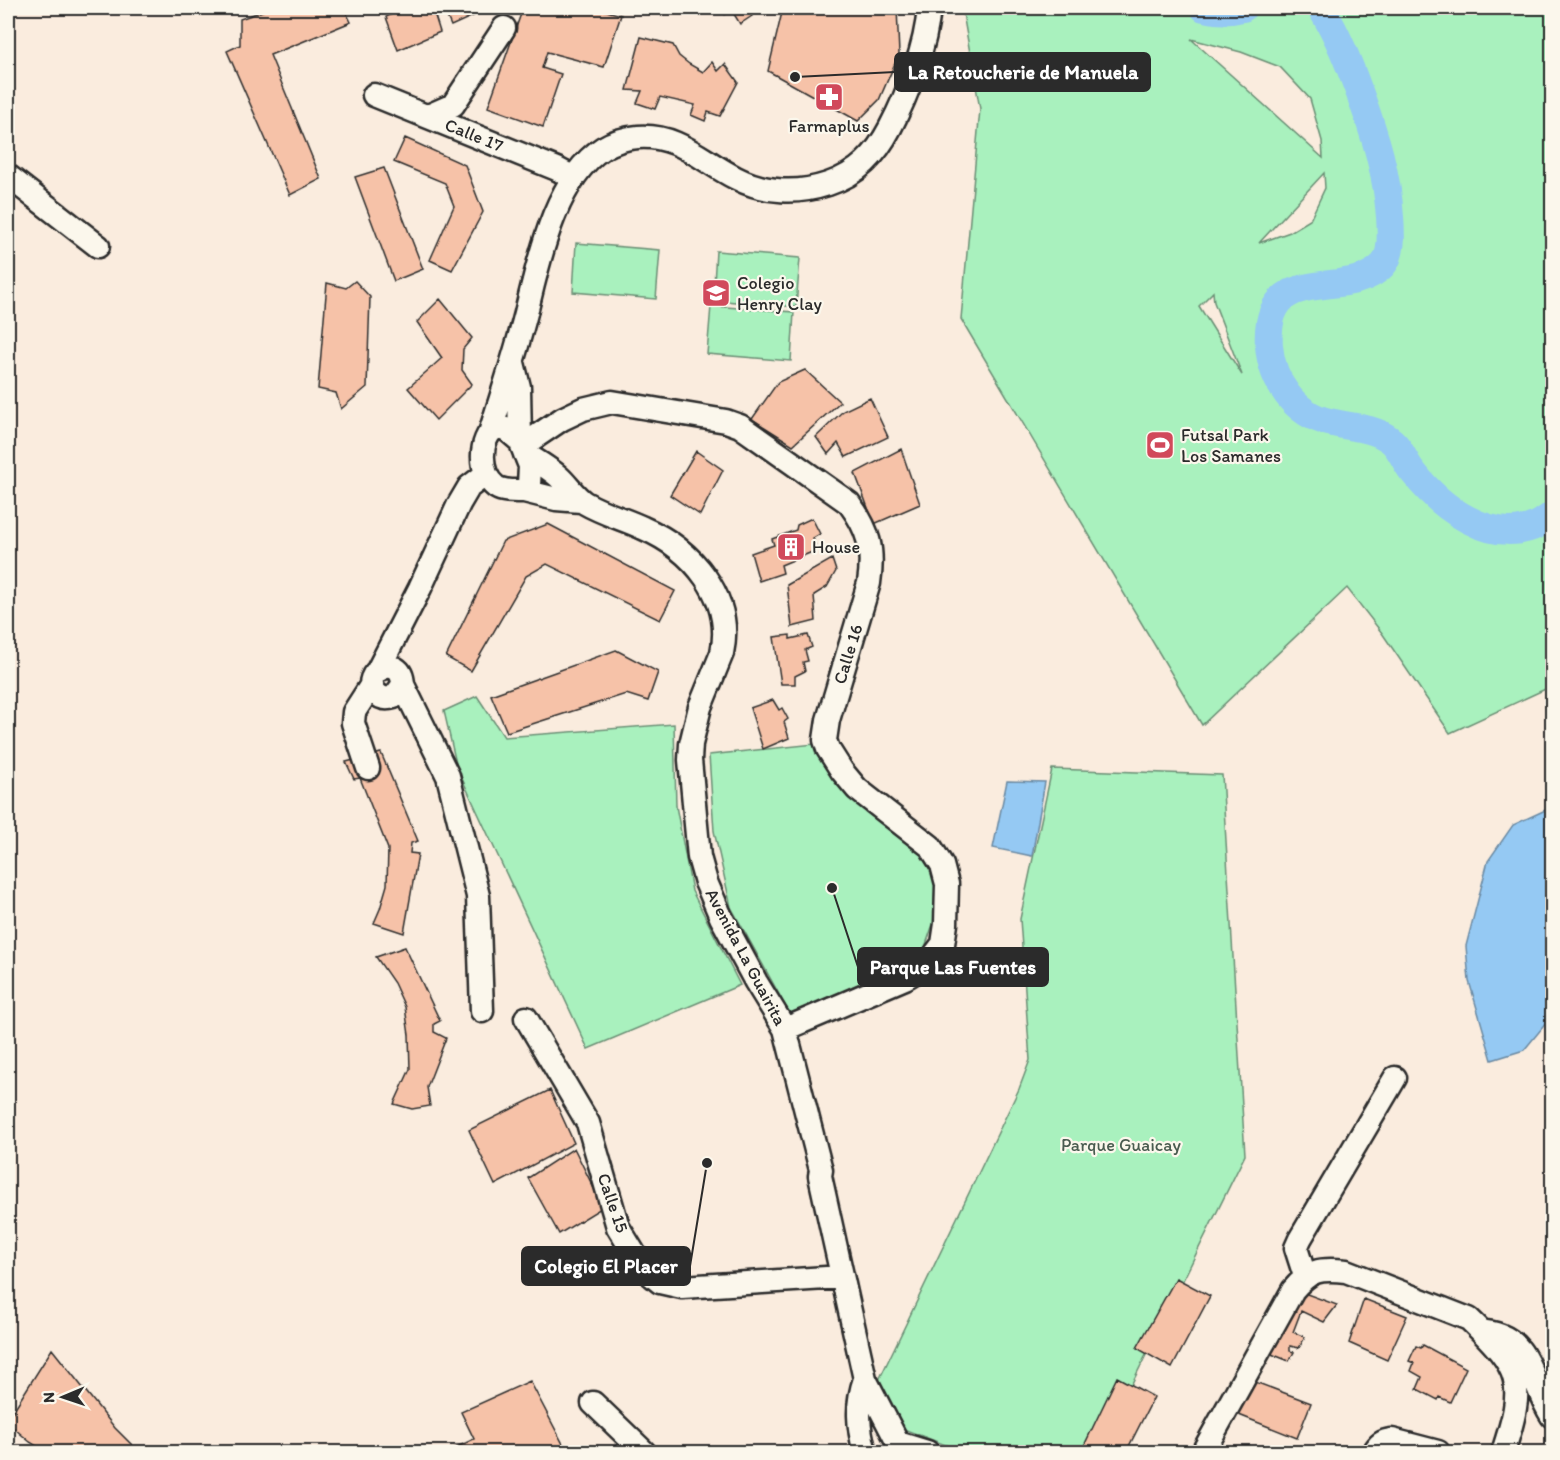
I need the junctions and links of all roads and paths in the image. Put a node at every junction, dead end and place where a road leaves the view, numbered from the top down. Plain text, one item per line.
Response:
1 (929, 8) edge
2 (504, 28) dead end
3 (374, 95) dead end
4 (428, 116) junction
5 (8, 176) edge
6 (572, 177) junction
7 (98, 246) dead end
8 (513, 362) junction
9 (491, 430) junction
10 (523, 447) junction
11 (486, 474) junction
12 (524, 491) junction
13 (581, 501) junction
14 (400, 627) junction
15 (402, 680) junction
16 (378, 684) junction
17 (368, 768) dead end
18 (482, 1011) dead end
19 (526, 1018) dead end
20 (785, 1029) junction
21 (1395, 1078) dead end
22 (1305, 1276) junction
23 (842, 1277) junction
24 (1482, 1331) junction
25 (865, 1379) junction
26 (593, 1403) dead end
27 (1552, 1416) edge
28 (903, 1448) edge
29 (1506, 1449) edge
30 (644, 1452) edge
31 (866, 1452) edge
32 (927, 1452) edge
33 (1203, 1452) edge
34 (1374, 1452) edge
35 (1438, 1452) edge

1 - 6 street
2 - 4 street
3 - 4 street, Calle 17
4 - 6 street, Calle 17
5 - 7 street
6 - 8 street
8 - 9 street
8 - 10 street
9 - 10 street, Avenida La Guairita
9 - 11 street
10 - 12 street
10 - 13 street, Avenida La Guairita
10 - 20 street, Calle 16
11 - 12 street, Avenida La Guairita
11 - 14 street
12 - 13 street, Avenida La Guairita
13 - 20 street, Avenida La Guairita
14 - 15 street
14 - 16 street
15 - 16 street
15 - 18 street
16 - 17 street
19 - 23 street, Calle 15
20 - 23 street, Avenida La Guairita
21 - 22 street
22 - 24 street
22 - 33 street
23 - 25 street, Avenida La Guairita
24 - 27 street
24 - 29 street
25 - 28 street, Avenida La Guairita
25 - 31 street, Avenida La Guairita
26 - 30 street
28 - 31 street, Avenida La Guairita
28 - 32 street
34 - 35 street

